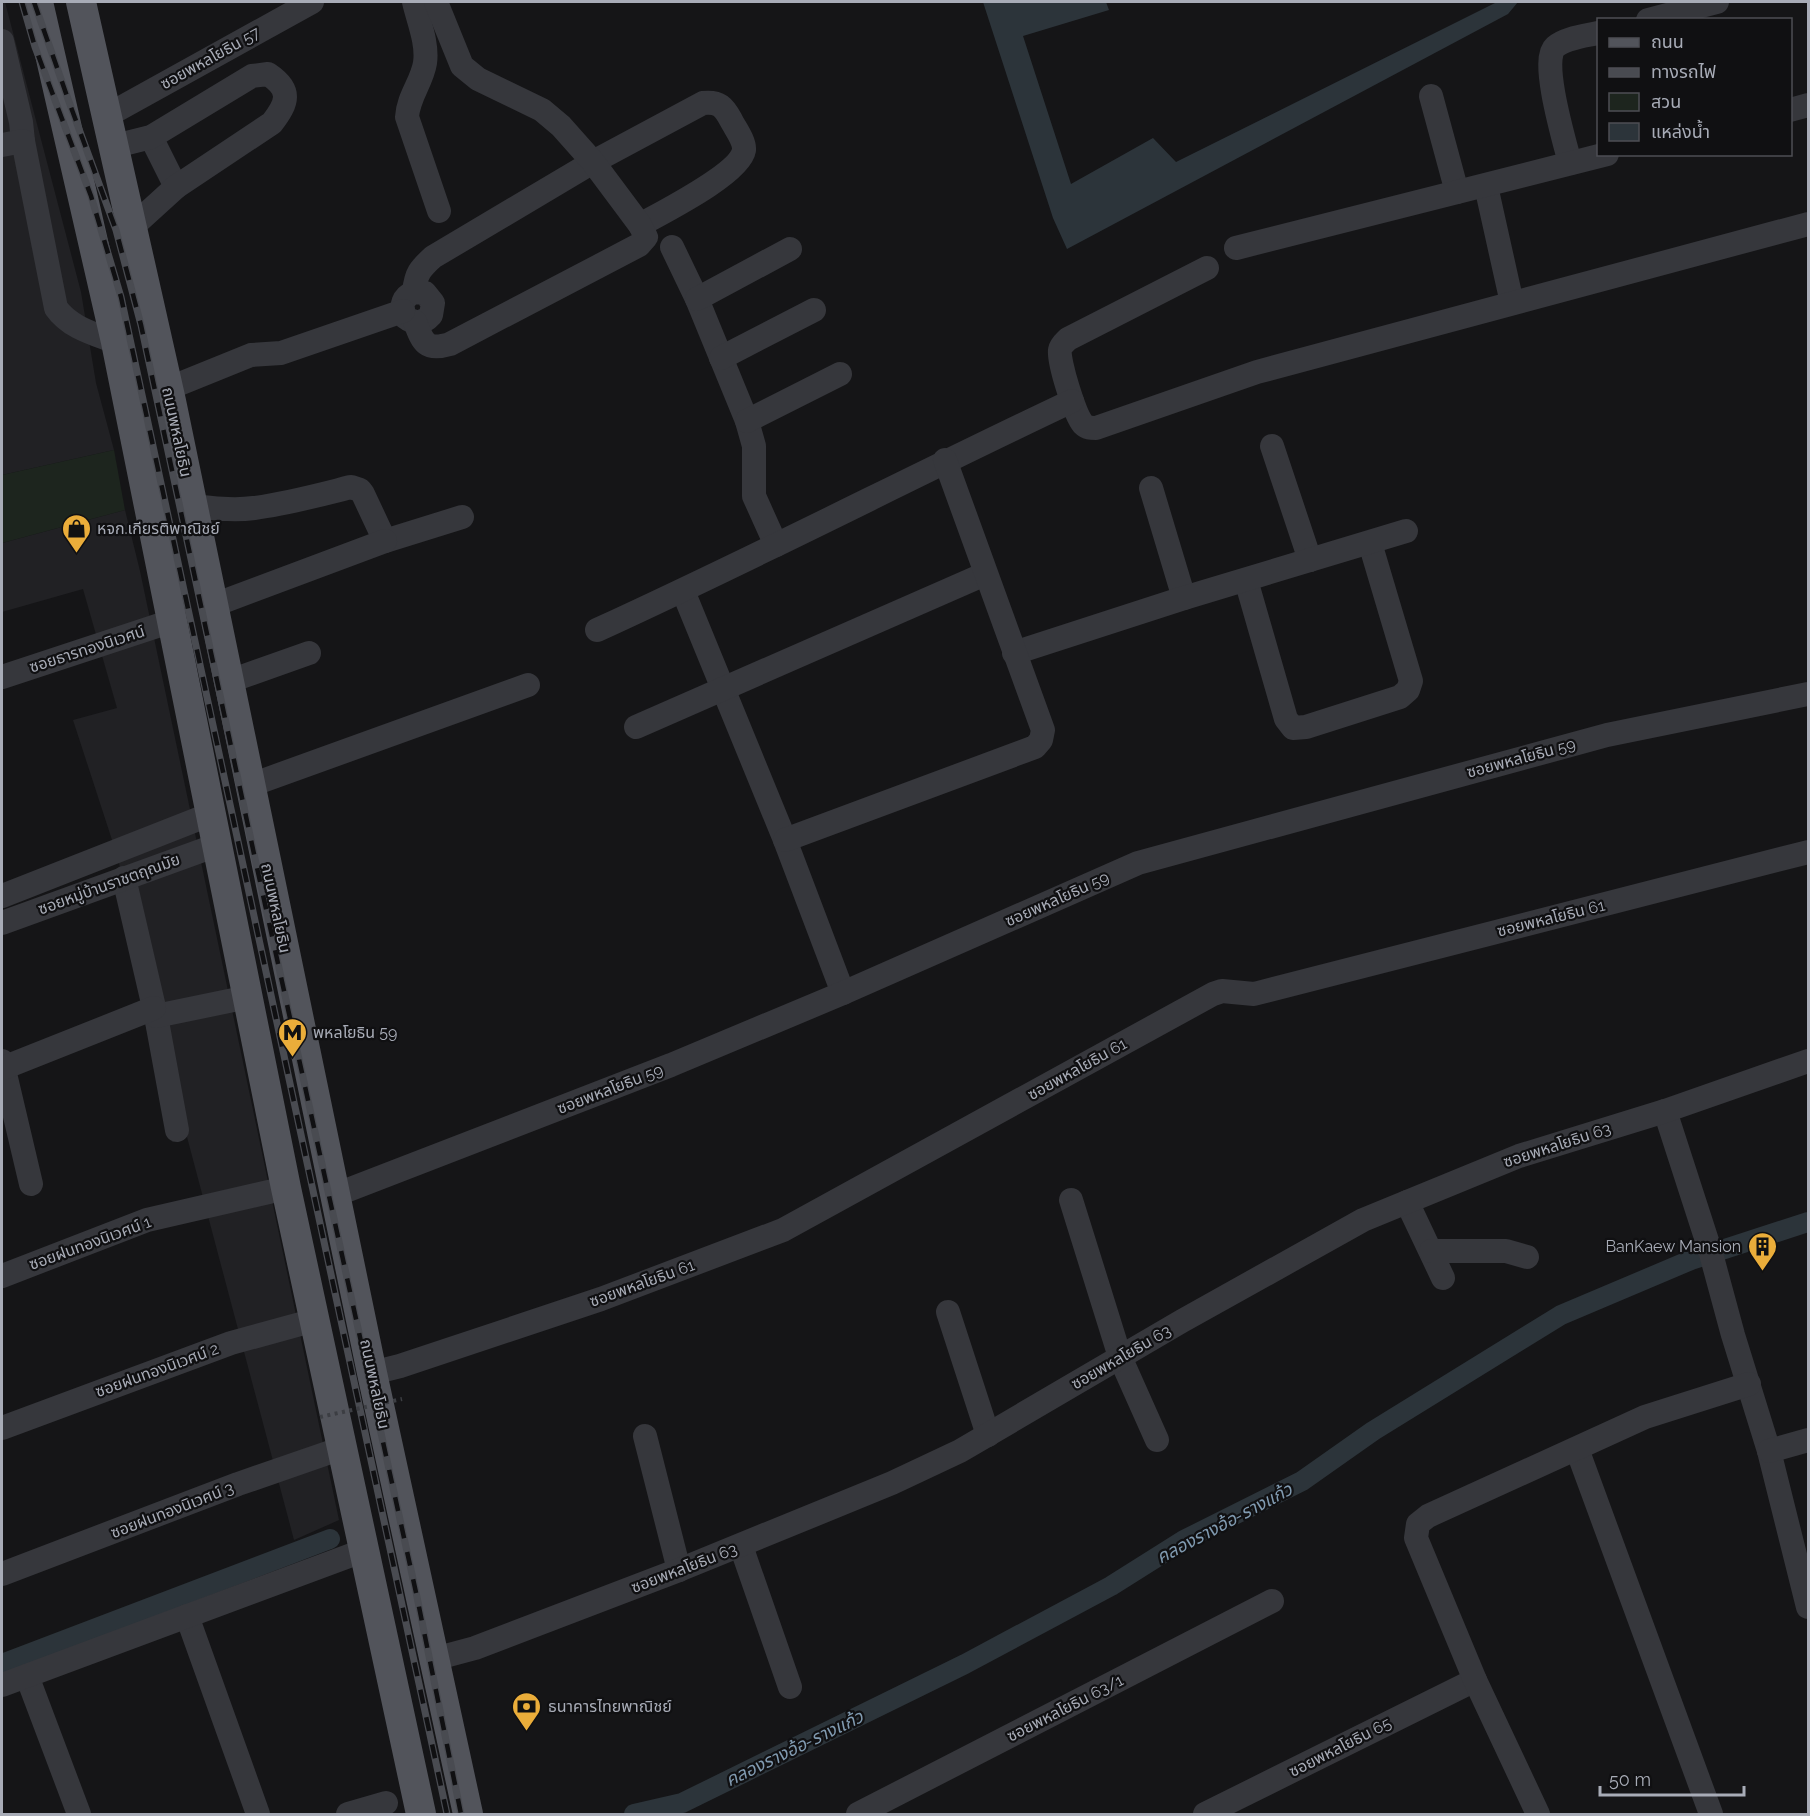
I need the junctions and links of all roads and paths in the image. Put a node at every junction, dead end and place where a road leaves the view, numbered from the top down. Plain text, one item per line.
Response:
1 (38, 2) edge
2 (81, 2) edge
3 (312, 2) edge
4 (414, 2) edge
5 (436, 2) edge
6 (1716, 2) edge
7 (1656, 18) edge
8 (1597, 34) edge
9 (2, 41) edge
10 (1431, 96) dead end
11 (1809, 105) edge
12 (1792, 110) edge
13 (108, 115) junction
14 (151, 137) junction
15 (12, 143) edge
16 (115, 146) junction
17 (1600, 156) edge
18 (593, 162) junction
19 (1570, 164) junction
20 (1486, 186) junction
21 (176, 187) junction
22 (1456, 192) junction
23 (439, 211) dead end
24 (1809, 224) edge
25 (640, 225) junction
26 (132, 226) junction
27 (672, 247) dead end
28 (1236, 248) dead end
29 (790, 249) dead end
30 (1207, 268) dead end
31 (697, 299) junction
32 (1512, 303) junction
33 (411, 308) junction
34 (814, 310) dead end
35 (116, 342) junction
36 (721, 358) junction
37 (840, 374) dead end
38 (169, 395) junction
39 (1072, 401) junction
40 (747, 421) junction
41 (1272, 446) dead end
42 (945, 460) junction
43 (1151, 488) dead end
44 (192, 506) junction
45 (462, 517) dead end
46 (1406, 531) dead end
47 (385, 541) junction
48 (1370, 543) junction
49 (776, 545) junction
50 (1310, 560) junction
51 (985, 574) junction
52 (1246, 580) junction
53 (683, 591) junction
54 (1184, 598) junction
55 (214, 605) junction
56 (172, 621) junction
57 (597, 630) dead end
58 (309, 653) dead end
59 (1014, 653) junction
60 (2, 676) edge
61 (230, 681) junction
62 (528, 685) dead end
63 (723, 690) junction
64 (1809, 694) edge
65 (636, 727) dead end
66 (251, 785) junction
67 (212, 814) junction
68 (785, 840) junction
69 (217, 845) junction
70 (1809, 852) edge
71 (124, 878) junction
72 (2, 896) edge
73 (2, 923) edge
74 (843, 993) junction
75 (248, 997) junction
76 (155, 1012) junction
77 (1809, 1061) edge
78 (2, 1065) edge
79 (1665, 1111) junction
80 (8, 1116) edge
81 (177, 1130) dead end
82 (31, 1184) dead end
83 (286, 1188) junction
84 (335, 1195) junction
85 (1071, 1200) dead end
86 (1407, 1202) junction
87 (1431, 1251) junction
88 (1527, 1257) dead end
89 (2, 1276) edge
90 (1443, 1278) dead end
91 (948, 1312) dead end
92 (315, 1320) junction
93 (1120, 1357) junction
94 (372, 1373) junction
95 (1749, 1384) junction
96 (402, 1399) dead end
97 (320, 1417) dead end
98 (2, 1428) edge
99 (988, 1435) junction
100 (645, 1436) dead end
101 (1157, 1440) dead end
102 (1809, 1440) edge
103 (342, 1448) junction
104 (1578, 1449) junction
105 (1769, 1451) junction
106 (405, 1522) junction
107 (361, 1536) junction
108 (741, 1546) junction
109 (679, 1570) junction
110 (2, 1574) edge
111 (1272, 1601) dead end
112 (1809, 1607) edge
113 (188, 1616) junction
114 (435, 1659) junction
115 (27, 1676) junction
116 (1475, 1680) junction
117 (2, 1685) edge
118 (790, 1687) dead end
119 (386, 1803) dead end
120 (79, 1815) edge
121 (258, 1815) edge
122 (348, 1815) edge
123 (421, 1815) edge
124 (468, 1815) edge
125 (858, 1815) edge
126 (1205, 1815) edge
127 (1538, 1815) edge
128 (1712, 1815) edge

1 - 35 main road
2 - 13 main road, ถนนพหลโยธิน
3 - 13 street, ซอยพหลโยธิน 57
4 - 23 street
5 - 18 street
6 - 7 street
8 - 19 street
9 - 15 street
10 - 22 street
11 - 12 street
13 - 16 main road, ถนนพหลโยธิน
14 - 16 street
14 - 21 street
14 - 21 street
15 - 35 street
16 - 26 main road, ถนนพหลโยธิน
17 - 19 street
18 - 25 street
18 - 25 street
18 - 33 street
19 - 20 street
20 - 22 street
20 - 32 street
21 - 26 street
22 - 28 street
24 - 32 street
25 - 33 street
26 - 38 main road, ถนนพหลโยธิน
27 - 31 street
29 - 31 street
30 - 39 street
31 - 36 street
32 - 39 street
33 - 38 street
34 - 36 street
35 - 56 main road
36 - 40 street
37 - 40 street
38 - 44 main road, ถนนพหลโยธิน
39 - 42 street
40 - 49 street
41 - 50 street
42 - 49 street
42 - 51 street
43 - 54 street
44 - 47 street
44 - 55 main road, ถนนพหลโยธิน
45 - 47 street
46 - 48 street
47 - 55 street
48 - 50 street
48 - 52 street
49 - 53 street
50 - 52 street
51 - 59 street
51 - 63 street
52 - 54 street
53 - 57 street
53 - 63 street
54 - 59 street
55 - 61 main road, ถนนพหลโยธิน
56 - 60 street, ซอยธารทองนิเวศน์
56 - 67 main road
58 - 61 street
59 - 68 street
61 - 66 main road, ถนนพหลโยธิน
62 - 66 street
63 - 65 street
63 - 68 street
64 - 74 street, ซอยพหลโยธิน 59
66 - 84 main road, ถนนพหลโยธิน
67 - 69 main road
67 - 72 street, ซอยหมู่บ้านราชตฤณมัย
68 - 74 street
69 - 71 street, ซอยหมู่บ้านราชตฤณมัย
69 - 75 main road
70 - 94 street, ซอยพหลโยธิน 61
71 - 73 street, ซอยหมู่บ้านราชตฤณมัย
71 - 76 street
74 - 84 street, ซอยพหลโยธิน 59
75 - 76 street
75 - 83 main road
76 - 78 street
76 - 81 street
77 - 79 street, ซอยพหลโยธิน 63
78 - 80 street
79 - 86 street, ซอยพหลโยธิน 63
79 - 95 street
80 - 82 street
83 - 89 street, ซอยฝนทองนิเวศน์ 1
83 - 92 main road
84 - 94 main road, ถนนพหลโยธิน
85 - 93 street
86 - 87 street
86 - 93 street, ซอยพหลโยธิน 63
87 - 88 street
87 - 90 street
91 - 99 street
92 - 98 street, ซอยฝนทองนิเวศน์ 2
92 - 103 main road
93 - 99 street, ซอยพหลโยธิน 63
93 - 101 street
94 - 106 main road, ถนนพหลโยธิน
95 - 104 street
95 - 105 street
96 - 97 path, bridge
99 - 108 street, ซอยพหลโยธิน 63
100 - 109 street
102 - 105 street
103 - 107 main road
103 - 110 street, ซอยฝนทองนิเวศน์ 3
104 - 116 street
104 - 128 street
105 - 112 street
106 - 107 main road
106 - 114 main road, ถนนพหลโยธิน
107 - 113 street
107 - 123 main road
108 - 109 street, ซอยพหลโยธิน 63
108 - 118 street
109 - 114 street, ซอยพหลโยธิน 63
111 - 125 street, ซอยพหลโยธิน 63/1
113 - 115 street
113 - 121 street
114 - 124 main road, ถนนพหลโยธิน
115 - 117 street
115 - 120 street
116 - 126 street, ซอยพหลโยธิน 65
116 - 127 street
119 - 122 street

